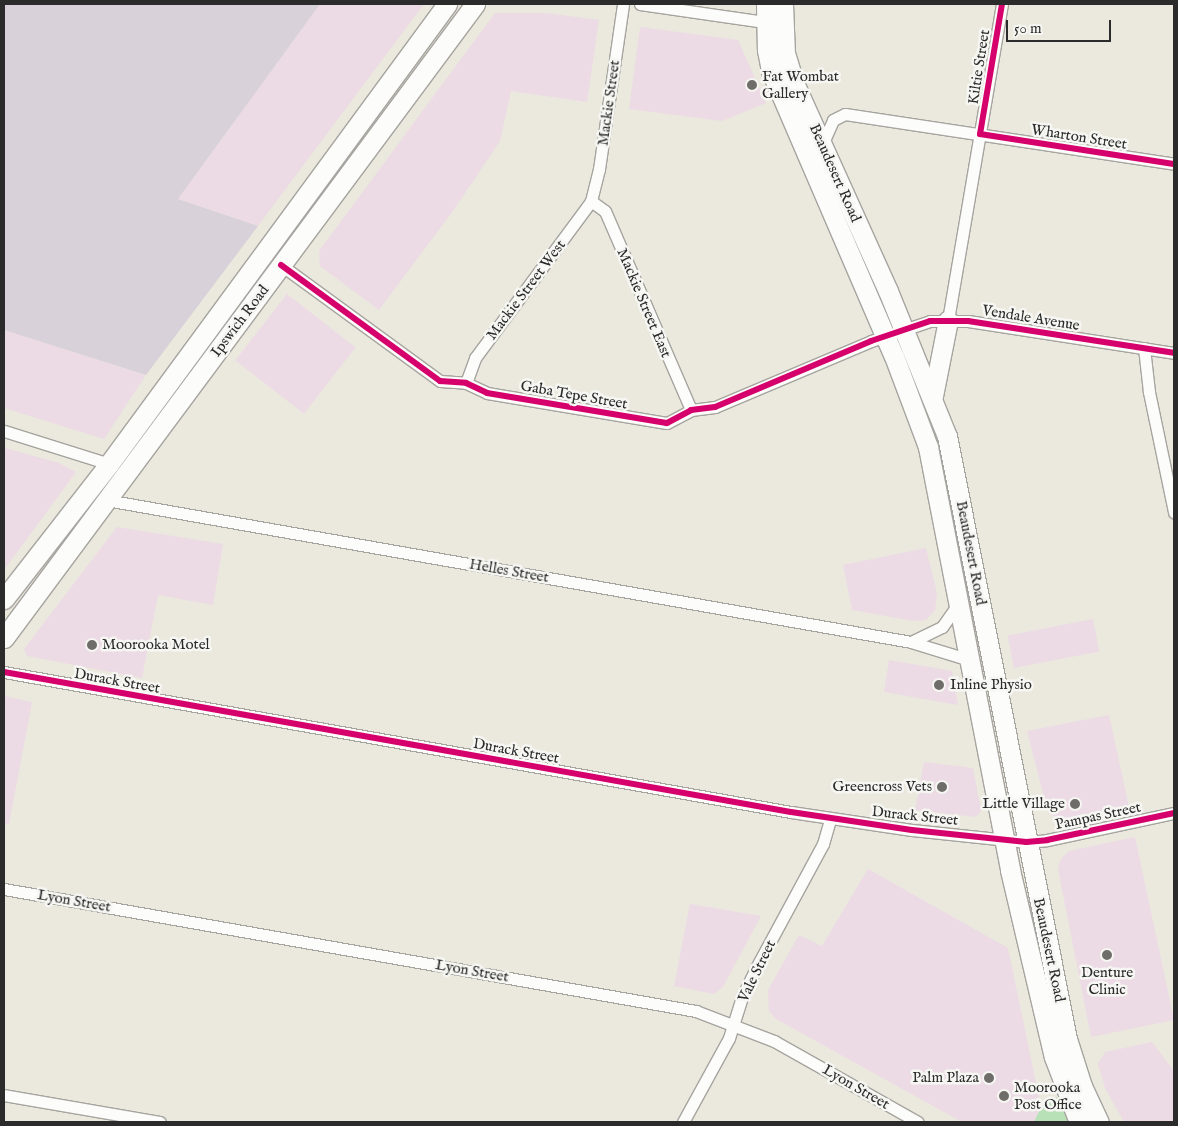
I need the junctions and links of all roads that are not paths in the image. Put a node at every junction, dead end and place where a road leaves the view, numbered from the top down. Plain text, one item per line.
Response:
1 (447, 4) edge
2 (475, 4) edge
3 (623, 4) edge
4 (640, 4) edge
5 (783, 4) edge
6 (1002, 4) edge
7 (771, 17) edge
8 (980, 134) junction
9 (822, 145) junction
10 (1174, 164) edge
11 (591, 200) junction
12 (281, 265) junction
13 (948, 320) junction
14 (904, 329) junction
15 (885, 336) junction
16 (1144, 348) junction
17 (1174, 353) edge
18 (466, 382) junction
19 (932, 397) junction
20 (691, 410) junction
21 (4, 430) edge
22 (109, 464) junction
23 (106, 500) junction
24 (1174, 512) edge
25 (4, 599) edge
26 (960, 602) junction
27 (4, 638) edge
28 (911, 642) junction
29 (970, 660) junction
30 (4, 672) edge
31 (1174, 813) edge
32 (830, 819) junction
33 (1003, 839) junction
34 (1026, 842) junction
35 (4, 889) edge
36 (735, 1023) junction
37 (4, 1095) edge
38 (160, 1122) edge
39 (683, 1122) edge
40 (918, 1122) edge
41 (1079, 1122) edge
42 (1099, 1122) edge

1 - 22 highway, Ipswich Road
2 - 12 highway, Ipswich Road
3 - 11 street, Mackie Street
4 - 7 street
5 - 7 highway, Beaudesert Road
6 - 8 street, Kiltie Street
7 - 9 highway, Beaudesert Road
7 - 15 highway, Beaudesert Road
8 - 9 street, Wharton Street
8 - 10 street, Wharton Street
8 - 13 street, Kiltie Street
9 - 14 highway, Beaudesert Road
11 - 18 street, Mackie Street West
11 - 20 street, Mackie Street East
12 - 18 street, Gaba Tepe Street
12 - 23 highway, Ipswich Road
13 - 14 street, Vendale Avenue
13 - 16 street, Vendale Avenue
13 - 19 highway
14 - 15 street, Vendale Avenue
14 - 19 highway, Beaudesert Road
15 - 20 street, Gaba Tepe Street
15 - 26 highway, Beaudesert Road
16 - 17 street, Vendale Avenue
16 - 24 street
18 - 20 street, Gaba Tepe Street
19 - 34 highway, Beaudesert Road
21 - 22 street
22 - 25 highway, Ipswich Road
23 - 27 highway, Ipswich Road
23 - 28 street, Helles Street
26 - 28 street
26 - 29 highway, Beaudesert Road
28 - 29 street, Helles Street
29 - 33 highway, Beaudesert Road
30 - 32 street, Durack Street
31 - 34 street, Pampas Street
32 - 33 street, Durack Street
32 - 36 street, Vale Street
33 - 34 street, Durack Street
33 - 41 highway, Beaudesert Road
34 - 42 highway, Beaudesert Road
35 - 36 street, Lyon Street
36 - 39 street, Vale Street
36 - 40 street, Lyon Street
37 - 38 street

